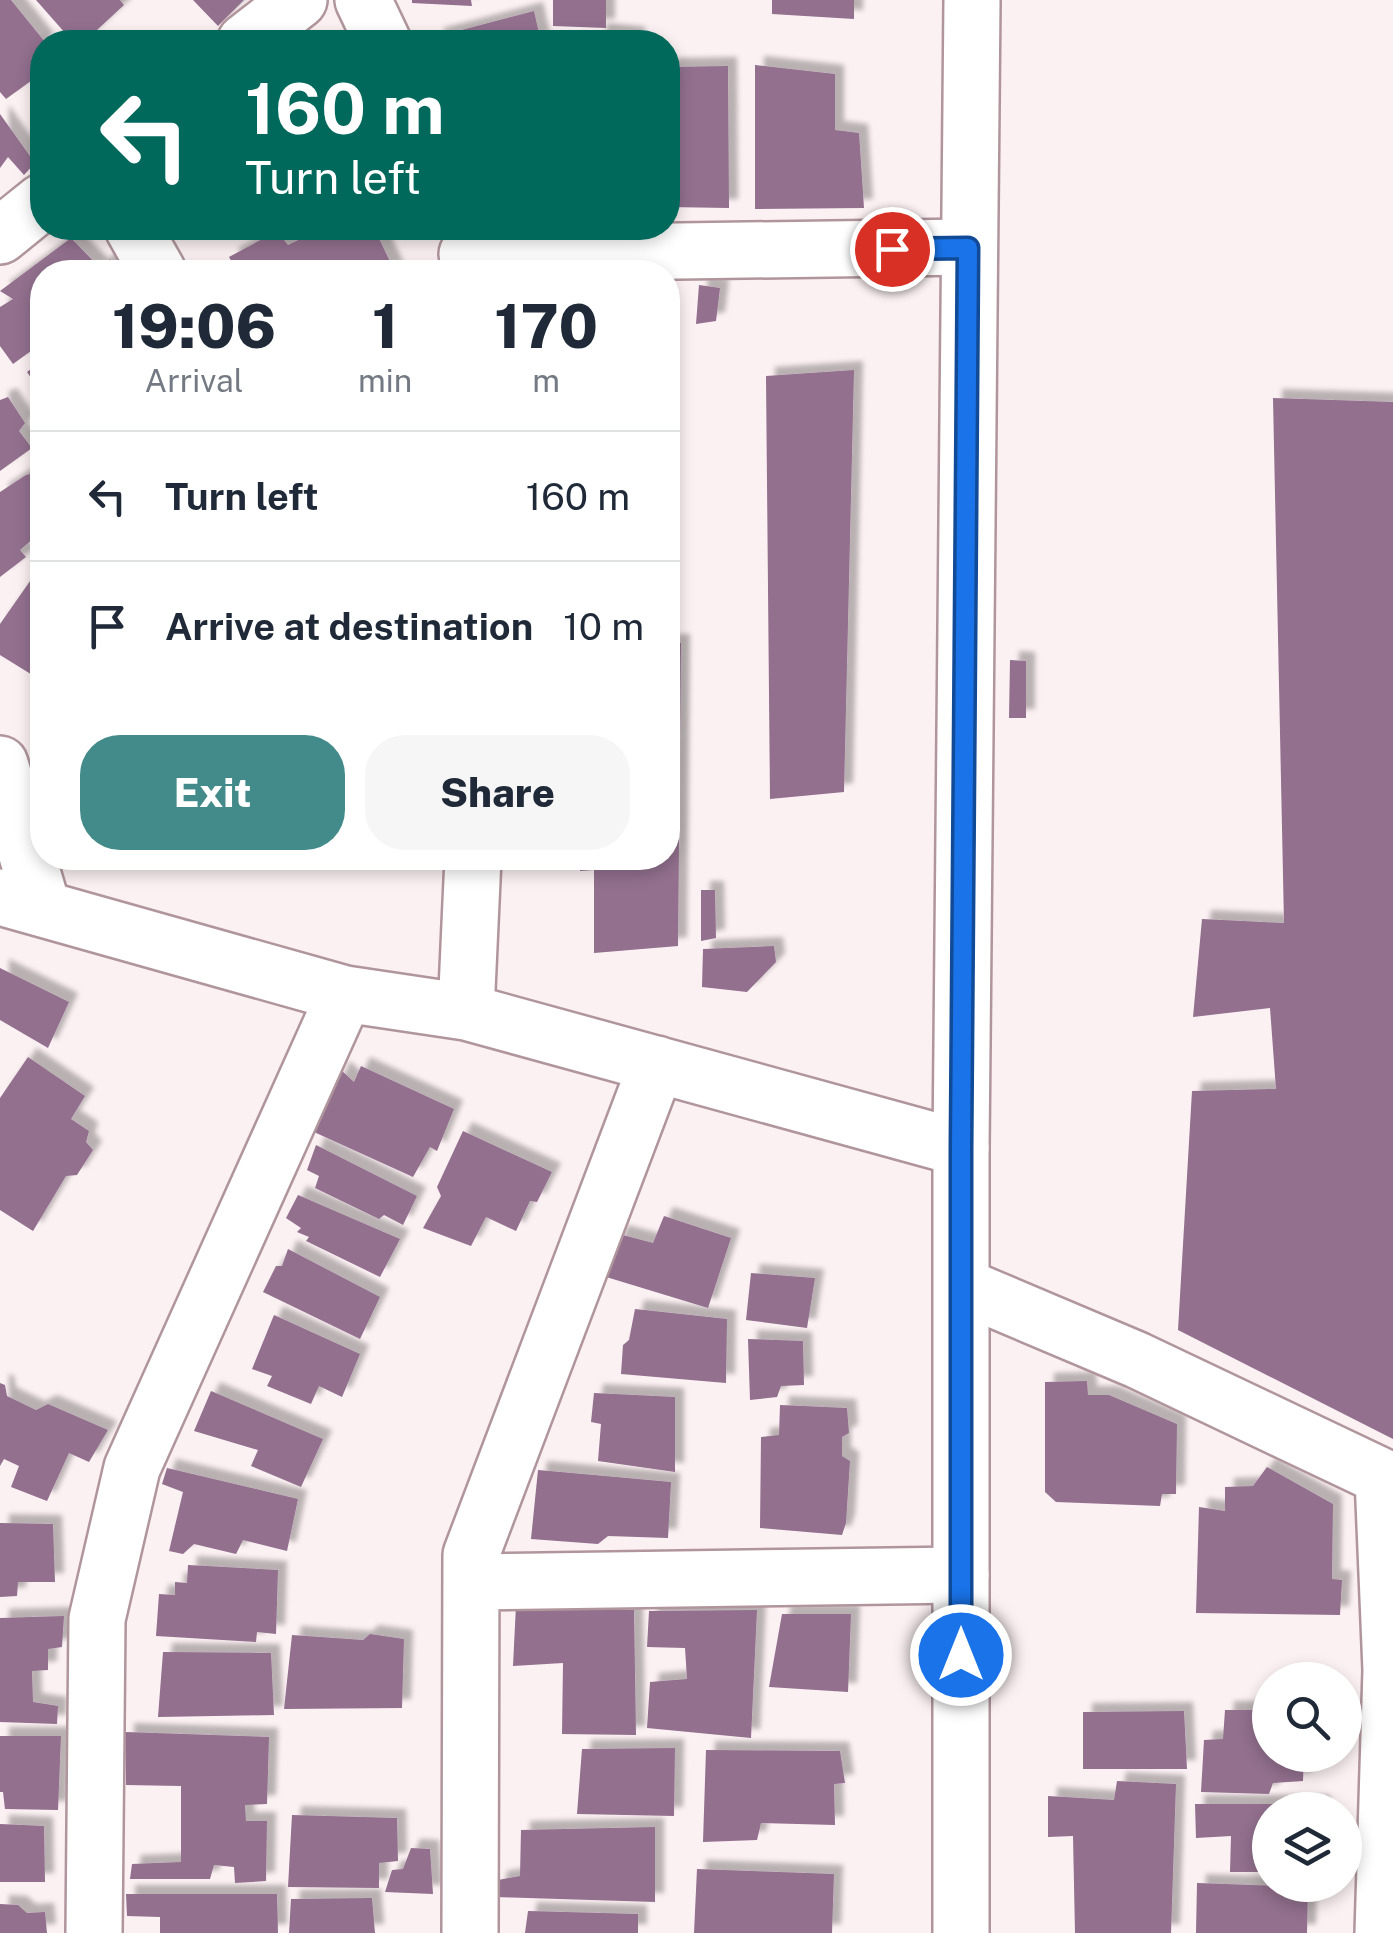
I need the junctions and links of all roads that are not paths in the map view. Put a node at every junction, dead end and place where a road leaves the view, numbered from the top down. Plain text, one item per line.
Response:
1 (300, 0) edge
2 (363, 0) edge
3 (972, 0) edge
4 (261, 30) edge
5 (377, 30) edge
6 (30, 212) edge
7 (0, 236) edge
8 (968, 248) junction
9 (464, 251) edge
10 (0, 764) edge
11 (472, 870) edge
12 (22, 903) edge
13 (345, 994) junction
14 (466, 1012) junction
15 (657, 1064) junction
16 (961, 1148) junction
17 (962, 1286) junction
18 (961, 1575) junction
19 (472, 1582) junction
20 (94, 1933) edge
21 (470, 1933) edge
22 (962, 1933) edge
23 (1383, 1933) edge

1 - 4 street
2 - 5 street
3 - 8 street
6 - 7 street
8 - 9 street
8 - 16 street
10 - 12 street
11 - 14 street
12 - 13 street
13 - 14 street
13 - 20 street
14 - 15 street
15 - 16 street
15 - 19 street
16 - 17 street
17 - 18 street
17 - 23 street
18 - 19 street
18 - 22 street
19 - 21 street

